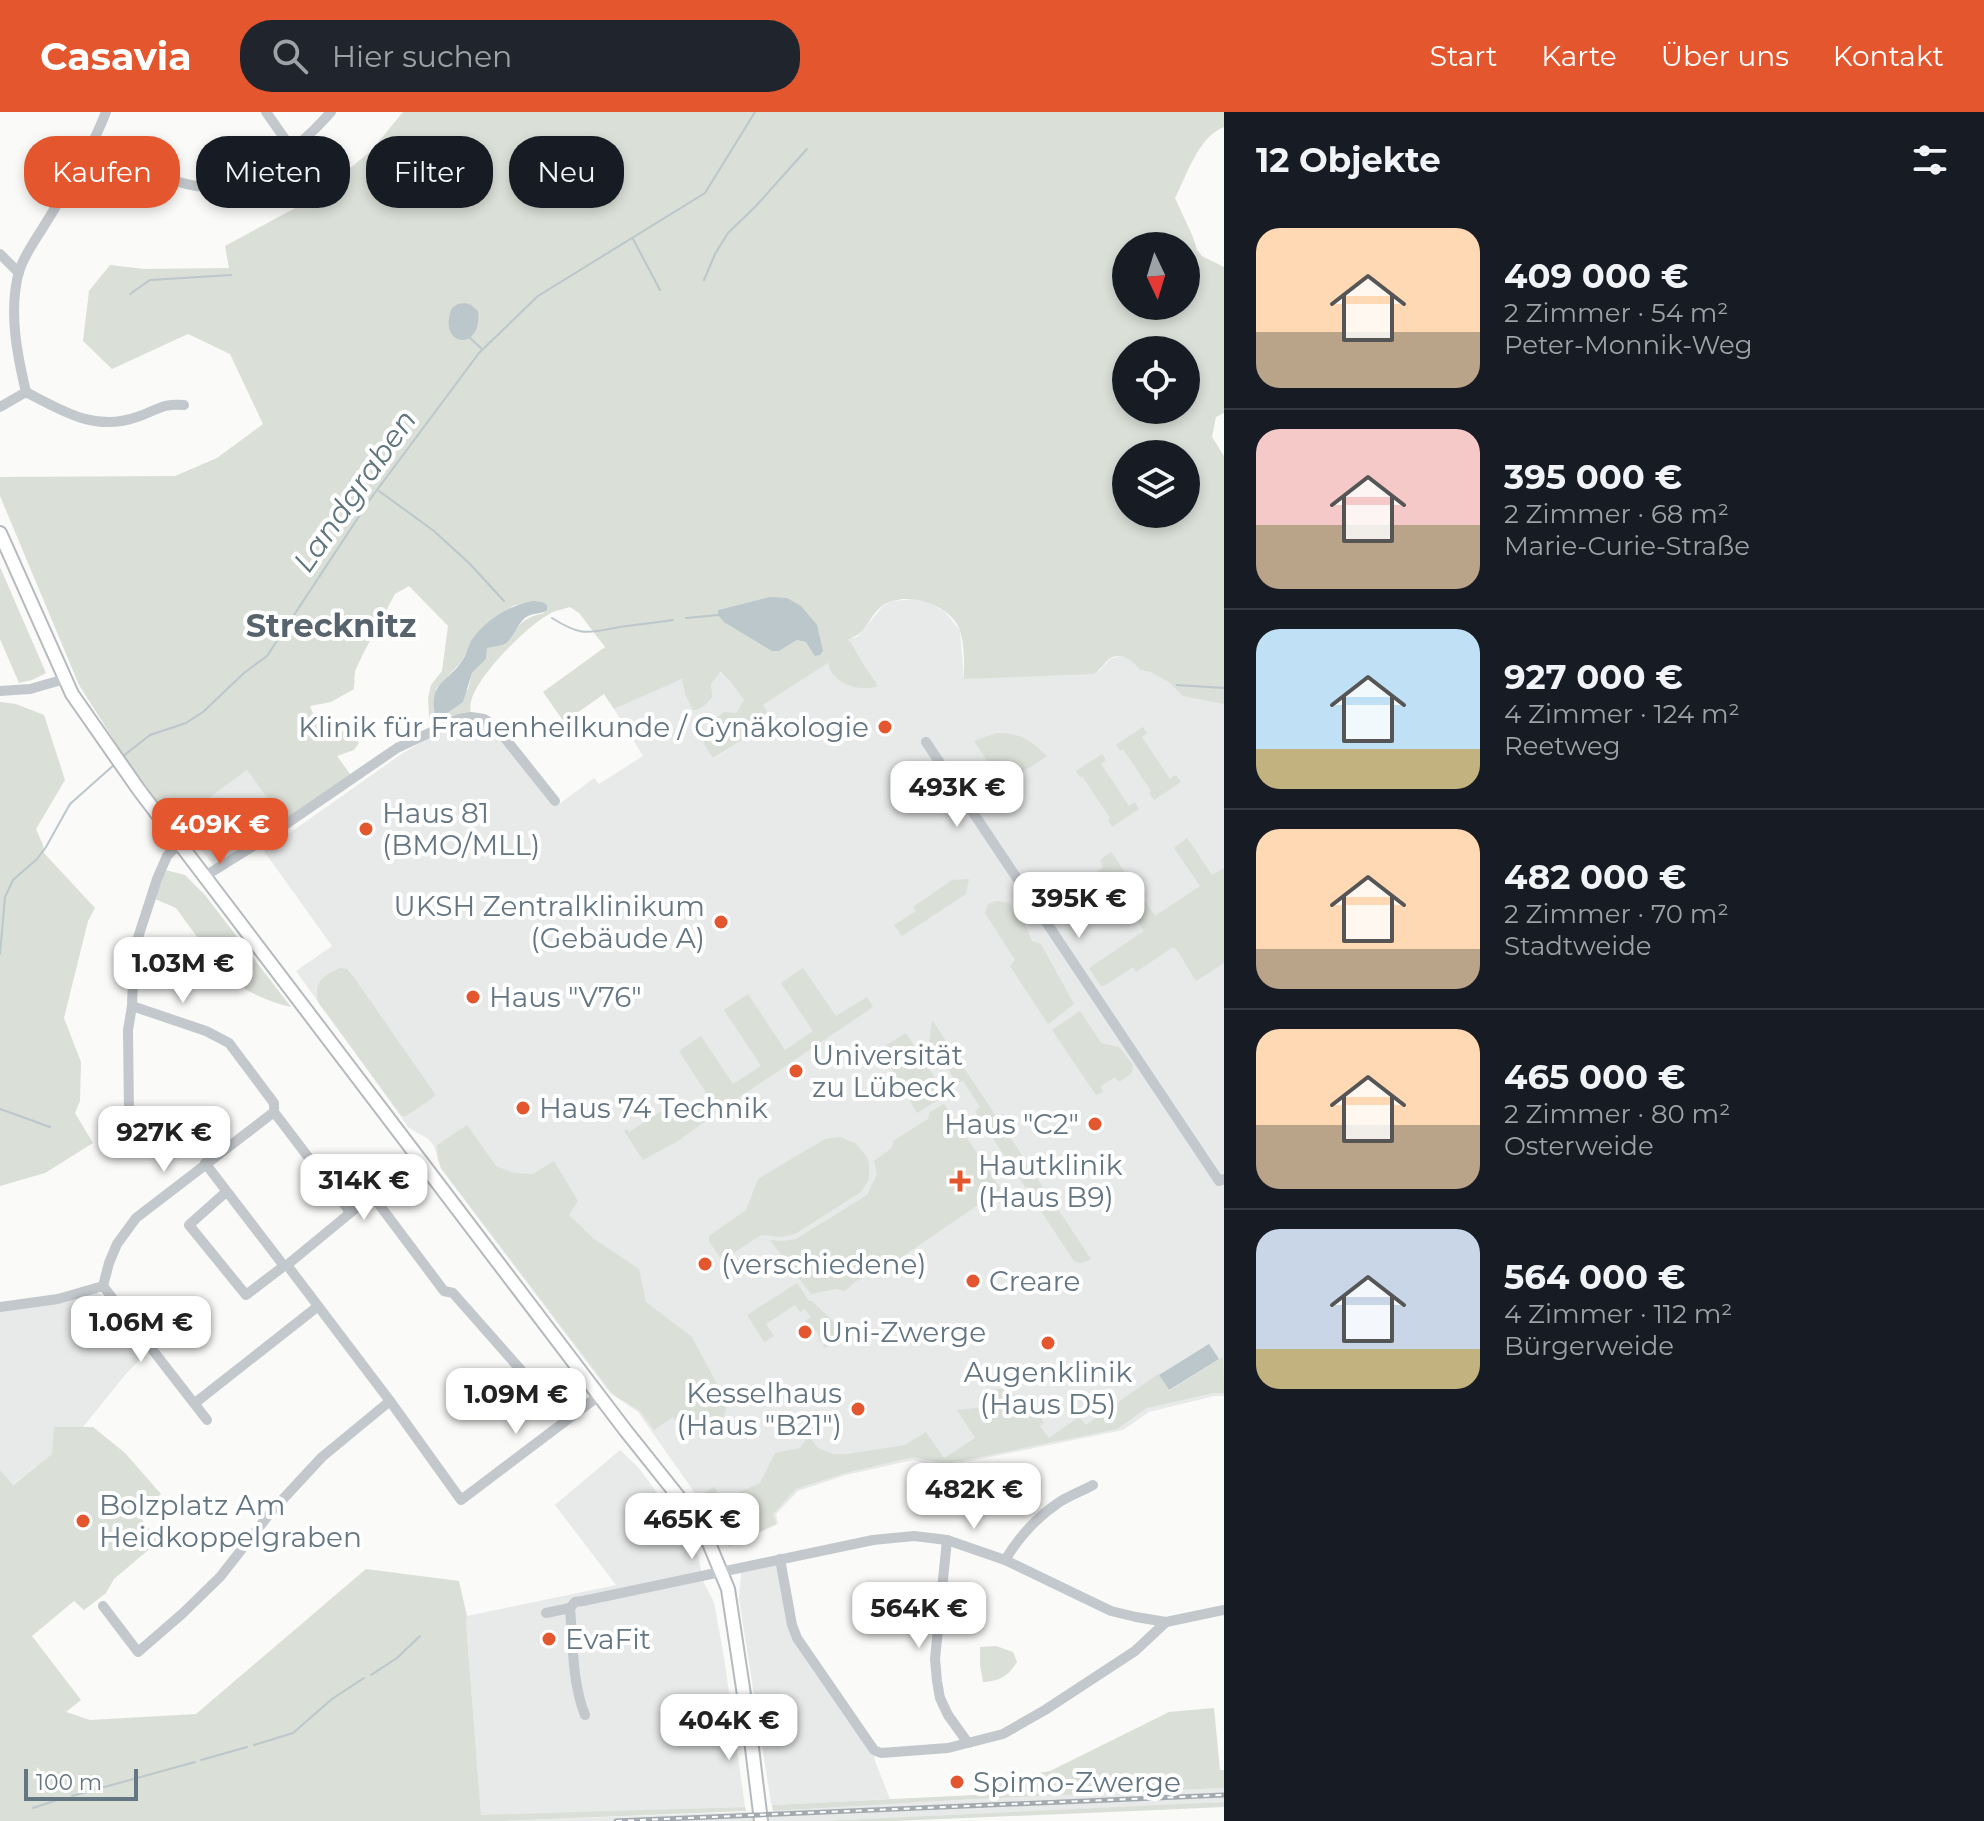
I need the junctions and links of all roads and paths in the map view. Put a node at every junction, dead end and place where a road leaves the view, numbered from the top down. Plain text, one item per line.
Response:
1 (106, 112) edge
2 (266, 112) edge
3 (331, 112) edge
4 (97, 136) edge
5 (283, 136) edge
6 (308, 136) edge
7 (55, 208) edge
8 (0, 254) edge
9 (19, 273) junction
10 (26, 392) junction
11 (184, 405) dead end
12 (0, 407) edge
13 (0, 533) edge
14 (65, 679) junction
15 (0, 691) edge
16 (926, 742) dead end
17 (555, 801) dead end
18 (180, 843) junction
19 (205, 876) junction
20 (132, 1006) junction
21 (274, 1112) junction
22 (129, 1113) dead end
23 (416, 1154) junction
24 (205, 1163) junction
25 (1221, 1180) edge
26 (226, 1192) junction
27 (372, 1195) junction
28 (350, 1212) junction
29 (285, 1266) junction
30 (103, 1286) junction
31 (0, 1307) edge
32 (317, 1307) junction
33 (600, 1395) junction
34 (390, 1401) junction
35 (195, 1403) junction
36 (207, 1420) dead end
37 (565, 1420) junction
38 (1093, 1485) dead end
39 (947, 1540) junction
40 (780, 1559) junction
41 (1005, 1560) junction
42 (720, 1572) junction
43 (103, 1606) dead end
44 (570, 1608) junction
45 (1224, 1610) edge
46 (546, 1613) dead end
47 (1166, 1622) junction
48 (585, 1715) dead end
49 (968, 1743) junction
50 (761, 1821) edge

1 - 4 street
2 - 5 street
3 - 6 street
7 - 9 street
8 - 9 street
9 - 10 street
10 - 11 street
10 - 12 street
13 - 14 main road
14 - 15 street
14 - 18 main road
16 - 25 street
17 - 19 street
18 - 19 main road
18 - 20 street
19 - 23 main road
20 - 21 street
20 - 22 street
21 - 24 street
21 - 28 street
23 - 27 street
23 - 33 main road
24 - 26 street
24 - 30 street
26 - 29 street
26 - 29 street
27 - 28 street
27 - 37 street
28 - 29 street
29 - 32 street
30 - 31 street
30 - 35 street
32 - 34 street
32 - 35 street
33 - 37 street
33 - 42 main road
34 - 37 street
34 - 43 street
35 - 36 street
38 - 41 street
39 - 40 street
39 - 41 street
39 - 49 street
40 - 42 street
40 - 49 street
41 - 47 street
42 - 44 street
42 - 50 main road
44 - 46 street
44 - 48 street
45 - 47 street
47 - 49 street

